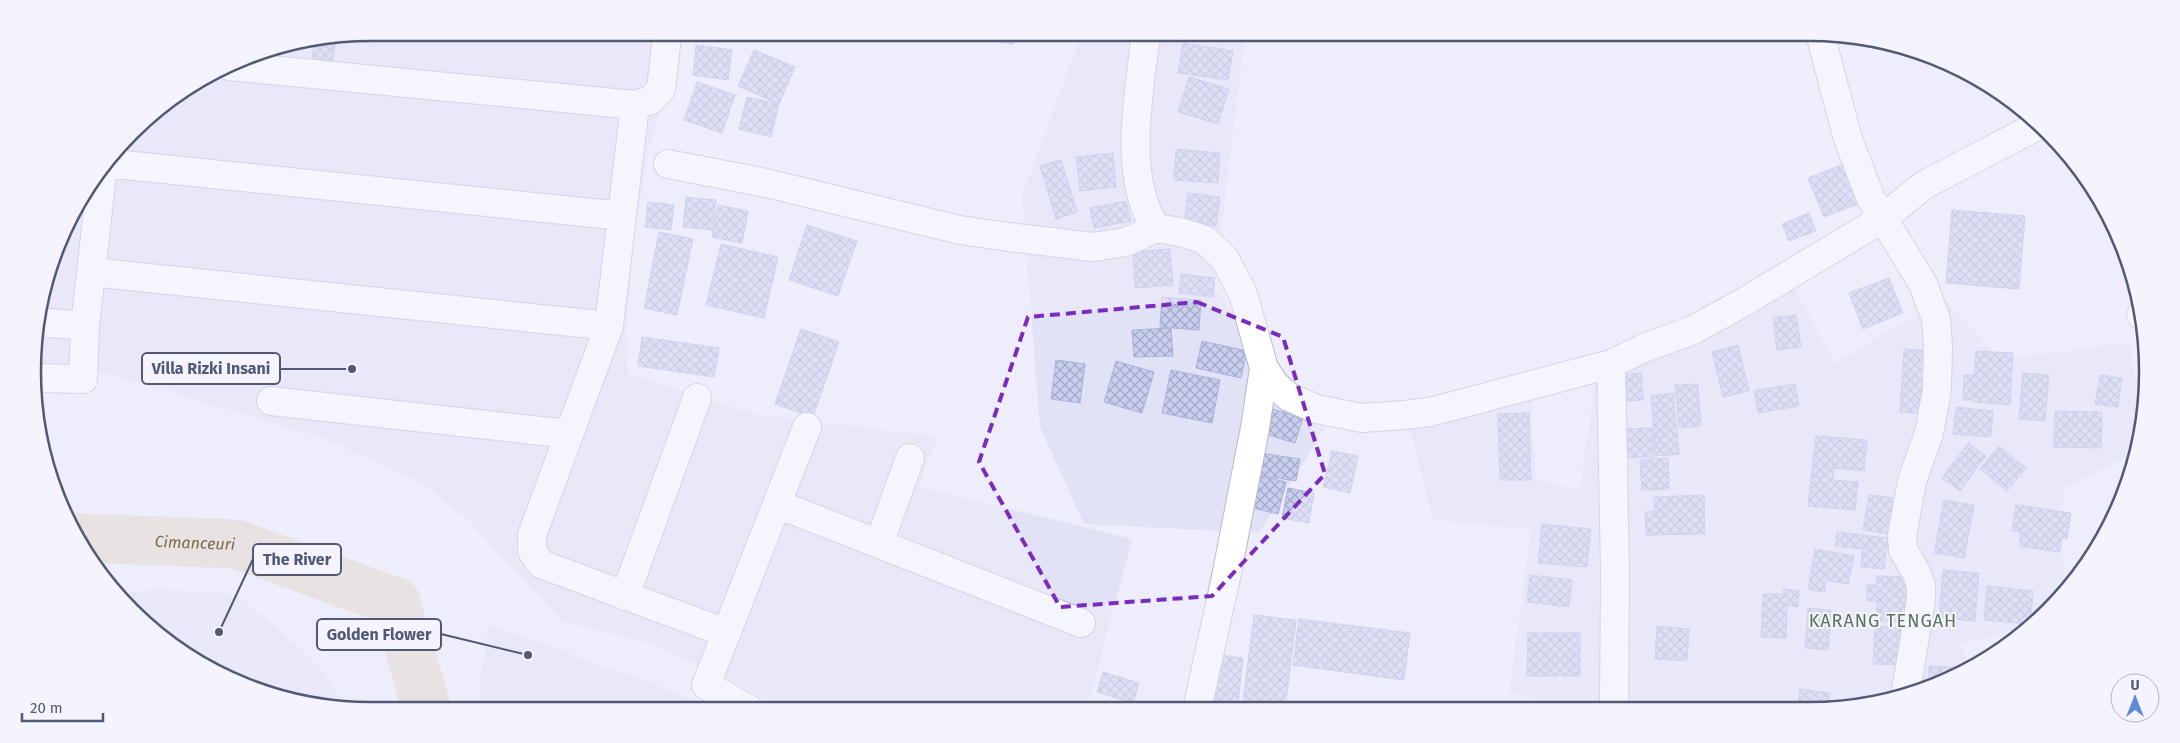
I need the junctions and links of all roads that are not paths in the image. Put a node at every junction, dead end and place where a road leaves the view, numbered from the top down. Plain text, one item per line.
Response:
1 (667, 41) edge
2 (1145, 41) edge
3 (1822, 42) edge
4 (242, 67) edge
5 (635, 105) junction
6 (2033, 129) edge
7 (668, 164) dead end
8 (113, 165) edge
9 (102, 180) edge
10 (622, 216) junction
11 (1882, 218) junction
12 (1156, 228) junction
13 (91, 272) junction
14 (45, 323) edge
15 (85, 326) junction
16 (609, 326) junction
17 (1611, 364) junction
18 (1264, 368) junction
19 (41, 378) edge
20 (697, 398) dead end
21 (271, 401) dead end
22 (807, 427) dead end
23 (569, 434) junction
24 (910, 458) dead end
25 (777, 504) junction
26 (879, 544) junction
27 (625, 596) junction
28 (1081, 623) dead end
29 (726, 633) junction
30 (1907, 686) edge
31 (736, 702) edge
32 (1198, 702) edge
33 (1614, 702) edge

1 - 5 street
2 - 12 street
3 - 11 street
4 - 5 street
5 - 10 street
6 - 11 street
7 - 12 street
8 - 10 street
9 - 13 street
10 - 16 street
11 - 17 street
11 - 30 street
12 - 18 street
13 - 15 street
13 - 16 street
14 - 15 street
15 - 19 street
16 - 23 street
17 - 18 street
17 - 33 street
18 - 32 street
20 - 27 street
21 - 23 street
22 - 25 street
23 - 27 street
24 - 26 street
25 - 26 street
25 - 29 street
26 - 28 street
27 - 29 street
29 - 31 street

